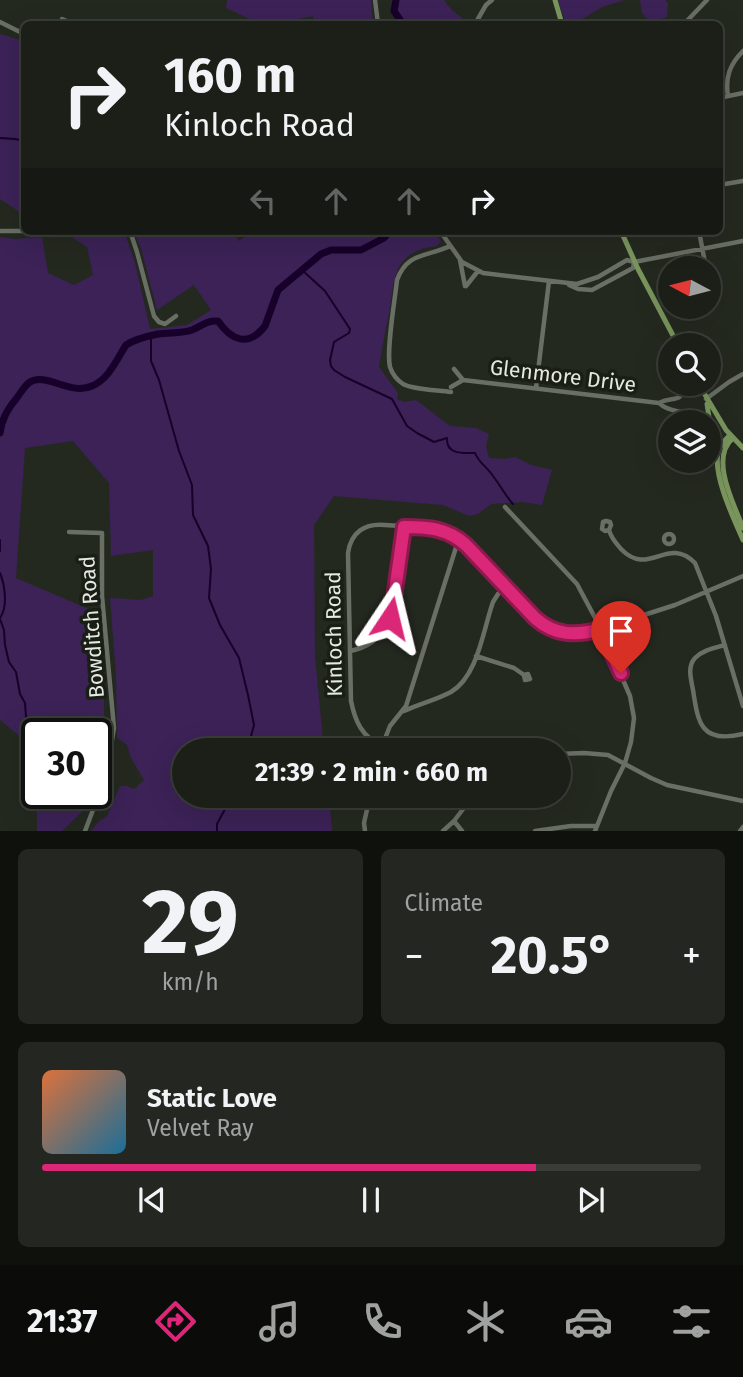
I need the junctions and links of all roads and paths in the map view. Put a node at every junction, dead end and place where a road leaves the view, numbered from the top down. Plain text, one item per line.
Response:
1 (375, 0) edge
2 (492, 0) edge
3 (555, 0) edge
4 (704, 1) edge
5 (62, 19) dead end
6 (67, 21) edge
7 (377, 21) edge
8 (477, 21) edge
9 (561, 21) edge
10 (687, 21) edge
11 (0, 22) edge
12 (21, 32) edge
13 (743, 51) edge
14 (743, 93) edge
15 (728, 96) junction
16 (723, 97) edge
17 (743, 181) edge
18 (723, 184) edge
19 (0, 231) edge
20 (21, 231) edge
21 (131, 235) edge
22 (443, 235) edge
23 (623, 235) edge
24 (700, 235) edge
25 (743, 240) edge
26 (450, 246) junction
27 (702, 248) junction
28 (704, 256) edge
29 (459, 258) junction
30 (634, 262) junction
31 (478, 270) junction
32 (549, 281) junction
33 (568, 283) junction
34 (176, 316) dead end
35 (672, 333) edge
36 (454, 369) dead end
37 (743, 374) edge
38 (463, 380) junction
39 (536, 388) junction
40 (682, 396) edge
41 (704, 396) edge
42 (706, 400) junction
43 (659, 403) junction
44 (672, 410) edge
45 (708, 410) edge
46 (732, 437) junction
47 (743, 448) edge
48 (719, 473) edge
49 (720, 477) junction
50 (505, 507) dead end
51 (404, 527) junction
52 (743, 528) edge
53 (609, 530) dead end
54 (69, 532) dead end
55 (459, 538) junction
56 (743, 540) edge
57 (670, 544) dead end
58 (670, 553) junction
59 (743, 576) edge
60 (506, 587) junction
61 (707, 592) junction
62 (601, 629) junction
63 (725, 645) junction
64 (350, 651) junction
65 (476, 656) junction
66 (524, 675) dead end
67 (743, 706) edge
68 (403, 711) junction
69 (743, 734) edge
70 (368, 738) edge
71 (385, 738) edge
72 (571, 754) edge
73 (625, 763) junction
74 (743, 802) edge
75 (367, 808) edge
76 (464, 808) edge
77 (454, 821) junction
78 (743, 827) edge
79 (595, 828) edge
80 (85, 831) edge
81 (365, 831) edge
82 (443, 831) edge
83 (462, 831) edge
84 (535, 831) edge
85 (740, 831) edge

1 - 7 street
2 - 8 street
3 - 9 main road
4 - 10 street
5 - 6 street
11 - 12 street
13 - 15 street
14 - 15 street
15 - 16 street
17 - 18 street
19 - 20 street
21 - 34 street
22 - 26 street
23 - 30 main road
24 - 27 street
25 - 27 street
26 - 29 street
26 - 38 street, Glenmore Drive
27 - 28 street
27 - 30 street
29 - 31 street
29 - 31 street
30 - 33 street
30 - 33 street
30 - 35 main road
31 - 32 street
32 - 33 street
32 - 39 street
36 - 38 street, Glenmore Drive
37 - 42 street
38 - 39 street, Glenmore Drive
39 - 43 street, Glenmore Drive
40 - 43 street
41 - 42 main road
42 - 45 main road
42 - 46 main road
43 - 44 street, Glenmore Drive
46 - 47 main road
46 - 49 main road
46 - 52 main road
48 - 49 main road
49 - 56 main road
50 - 62 street
51 - 55 street, Kinloch Road
51 - 64 street
51 - 64 street, Kinloch Road
53 - 58 street
54 - 80 street, Bowditch Road
55 - 60 street, Kinloch Road
55 - 68 street
57 - 58 street
58 - 61 street
59 - 61 street, Kinloch Road
60 - 62 street, Kinloch Road
60 - 65 street
61 - 62 street, Kinloch Road
61 - 63 street
62 - 73 street
63 - 67 street
63 - 69 street
64 - 70 street, Kinloch Road
65 - 66 street
65 - 68 street
68 - 71 street
72 - 73 street
73 - 74 street
73 - 79 street
75 - 81 street
76 - 77 street
77 - 82 street
77 - 83 street
78 - 85 street
79 - 84 street

